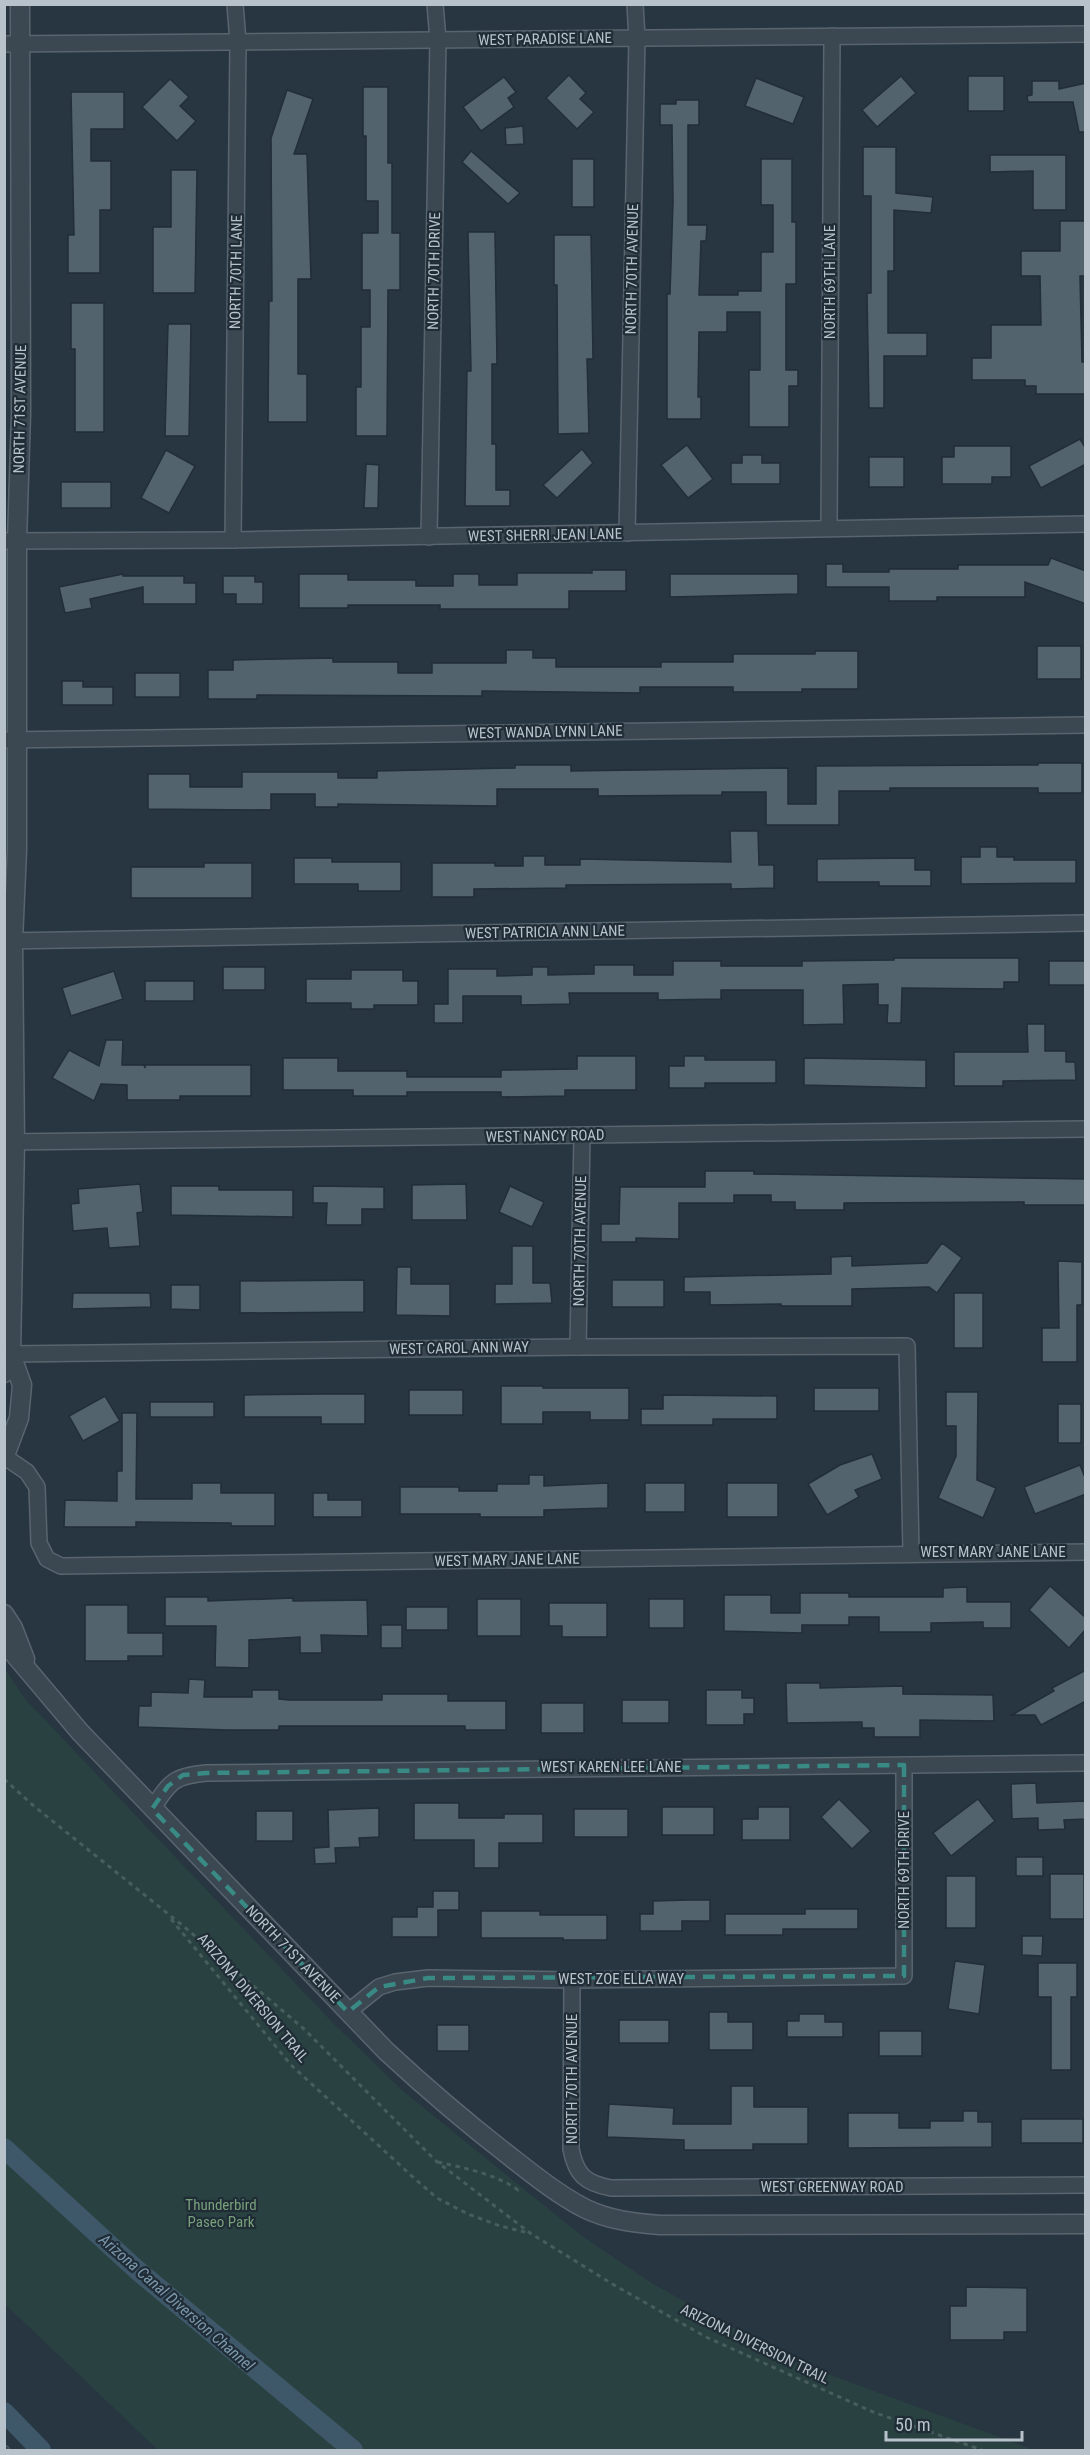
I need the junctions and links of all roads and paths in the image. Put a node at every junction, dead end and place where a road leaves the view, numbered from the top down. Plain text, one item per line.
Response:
1 (20, 4) edge
2 (235, 4) edge
3 (435, 4) edge
4 (635, 4) edge
5 (1086, 34) edge
6 (832, 36) junction
7 (637, 38) junction
8 (438, 40) junction
9 (238, 42) junction
10 (13, 44) edge
11 (1086, 524) edge
12 (829, 528) junction
13 (627, 533) junction
14 (429, 537) junction
15 (233, 540) junction
16 (11, 541) edge
17 (1086, 725) edge
18 (10, 740) edge
19 (1086, 923) edge
20 (9, 941) edge
21 (1086, 1130) edge
22 (582, 1136) junction
23 (10, 1142) edge
24 (578, 1347) junction
25 (11, 1354) junction
26 (4, 1372) edge
27 (5, 1457) edge
28 (1086, 1552) edge
29 (911, 1553) junction
30 (4, 1614) edge
31 (4, 1642) edge
32 (29, 1669) junction
33 (1086, 1763) edge
34 (904, 1765) junction
35 (4, 1779) edge
36 (152, 1809) junction
37 (166, 1912) junction
38 (904, 1976) joint
39 (572, 1980) junction
40 (348, 2012) junction
41 (436, 2161) junction
42 (582, 2177) joint
43 (1086, 2185) edge
44 (519, 2188) dead end
45 (1086, 2224) edge
46 (531, 2233) junction
47 (982, 2451) edge

1 - 10 street, NORTH 71ST AVENUE
2 - 9 street, NORTH 70TH LANE
3 - 8 street, NORTH 70TH DRIVE
4 - 7 street, NORTH 70TH AVENUE
5 - 6 street, WEST PARADISE LANE
6 - 7 street, WEST PARADISE LANE
6 - 12 street, NORTH 69TH LANE
7 - 8 street, WEST PARADISE LANE
7 - 13 street, NORTH 70TH AVENUE
8 - 9 street, WEST PARADISE LANE
8 - 14 street, NORTH 70TH DRIVE
9 - 10 street, WEST PARADISE LANE
9 - 15 street, NORTH 70TH LANE
10 - 16 street, NORTH 71ST AVENUE
11 - 12 street, WEST SHERRI JEAN LANE
12 - 13 street, WEST SHERRI JEAN LANE
13 - 14 street, WEST SHERRI JEAN LANE
14 - 15 street, WEST SHERRI JEAN LANE
15 - 16 street, WEST SHERRI JEAN LANE
16 - 18 street, NORTH 71ST AVENUE
17 - 18 street, WEST WANDA LYNN LANE
18 - 20 street, NORTH 71ST AVENUE
19 - 20 street, WEST PATRICIA ANN LANE
20 - 23 street, NORTH 71ST AVENUE
21 - 22 street, WEST NANCY ROAD
22 - 23 street, WEST NANCY ROAD
22 - 24 street, NORTH 70TH AVENUE
23 - 25 street, NORTH 71ST AVENUE
24 - 25 street, WEST CAROL ANN WAY
24 - 29 street, WEST CAROL ANN WAY
25 - 26 street, NORTH 71ST AVENUE
25 - 27 street, NORTH 71ST AVENUE
27 - 29 street, WEST MARY JANE LANE
28 - 29 street, WEST MARY JANE LANE
30 - 32 street, NORTH 71ST AVENUE
31 - 32 street, NORTH 71ST AVENUE
32 - 36 street, NORTH 71ST AVENUE
33 - 34 street, WEST KAREN LEE LANE
34 - 36 street, WEST KAREN LEE LANE
34 - 38 street, NORTH 69TH DRIVE
35 - 37 path, ARIZONA DIVERSION TRAIL
36 - 40 street, NORTH 71ST AVENUE
37 - 41 path, ARIZONA DIVERSION TRAIL
37 - 46 path, ARIZONA DIVERSION TRAIL
38 - 39 street, WEST ZOE ELLA WAY
39 - 40 street, WEST ZOE ELLA WAY
39 - 42 street, NORTH 70TH AVENUE
40 - 45 street, NORTH 71ST AVENUE
41 - 44 path
41 - 46 path, ARIZONA DIVERSION TRAIL
42 - 43 street, WEST GREENWAY ROAD
46 - 47 path, ARIZONA DIVERSION TRAIL

